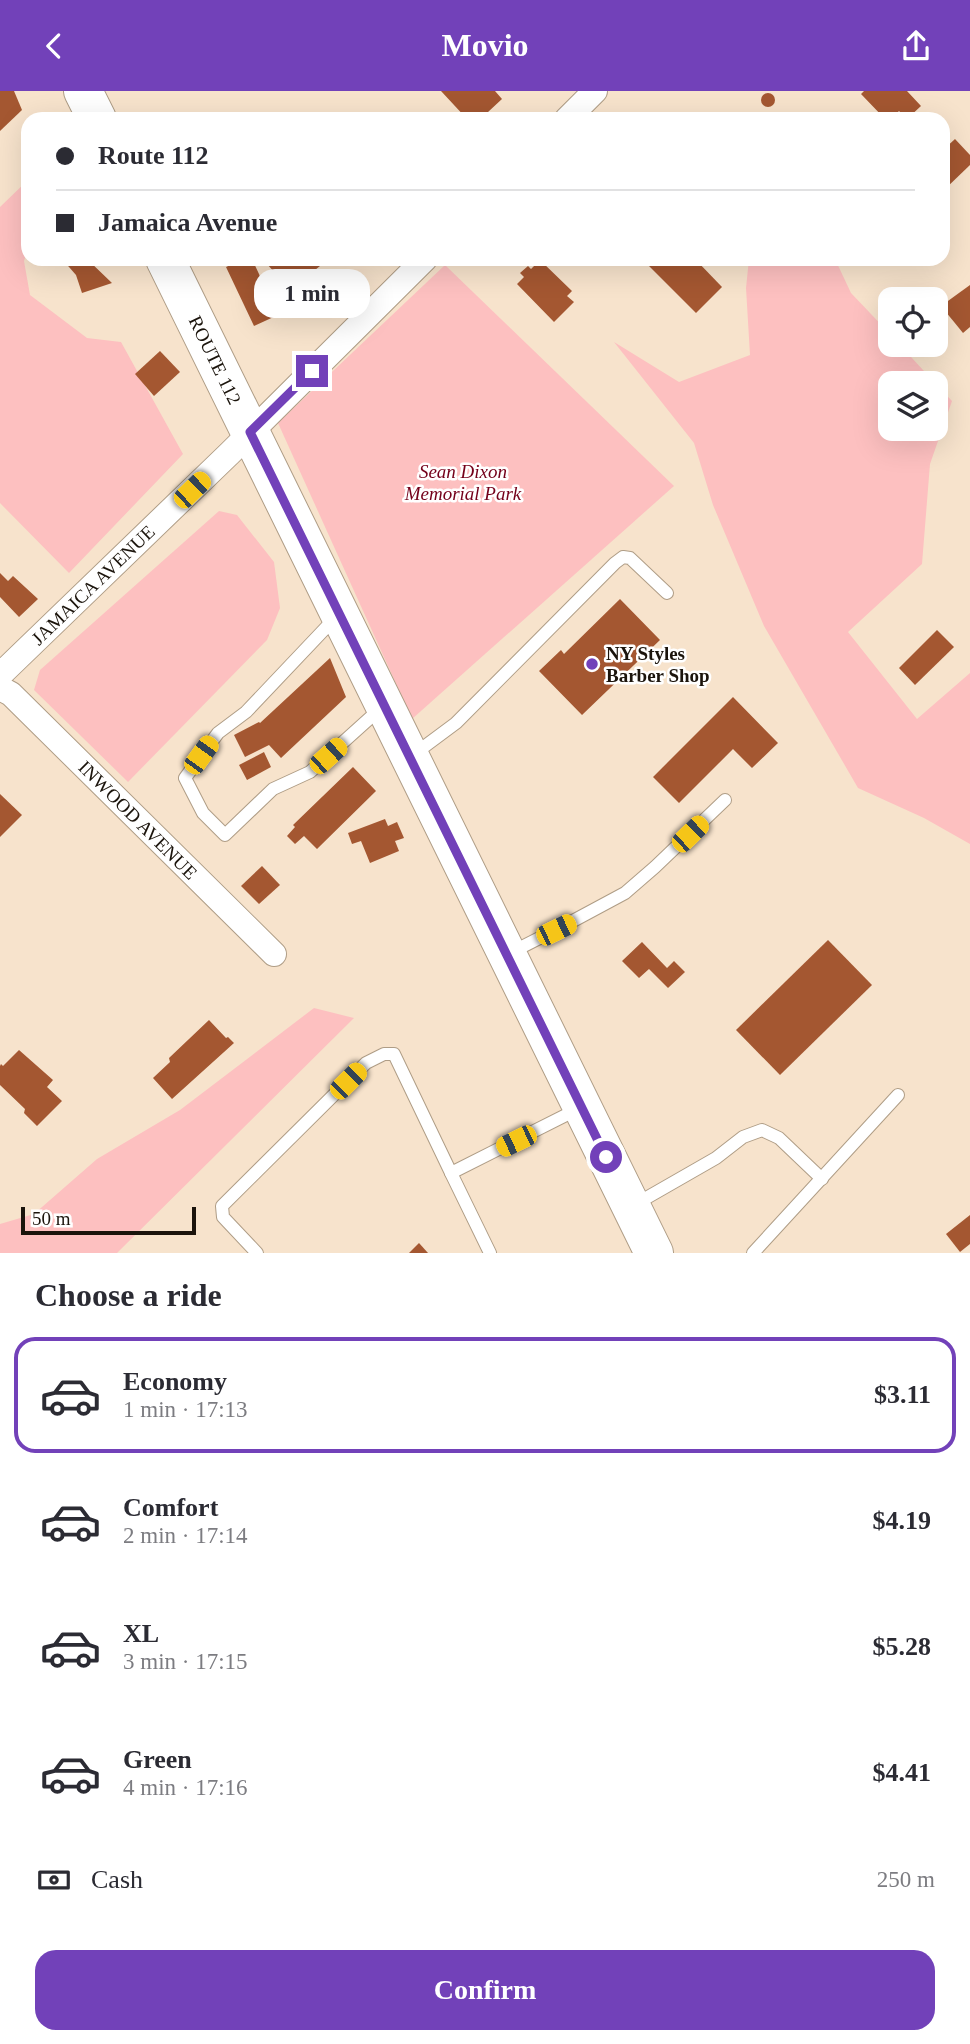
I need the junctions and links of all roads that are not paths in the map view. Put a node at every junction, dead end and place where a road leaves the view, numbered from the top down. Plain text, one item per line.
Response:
1 (83, 91) edge
2 (595, 91) edge
3 (94, 112) edge
4 (574, 112) edge
5 (168, 266) edge
6 (418, 266) edge
7 (250, 432) junction
8 (667, 593) dead end
9 (339, 614) junction
10 (0, 675) edge
11 (0, 688) edge
12 (384, 705) junction
13 (410, 757) junction
14 (725, 800) dead end
15 (274, 954) dead end
16 (506, 954) junction
17 (898, 1094) dead end
18 (582, 1107) junction
19 (451, 1173) junction
20 (822, 1178) junction
21 (630, 1207) junction
22 (257, 1253) edge
23 (490, 1253) edge
24 (654, 1253) edge
25 (753, 1253) edge

1 - 3 main road
2 - 4 street
5 - 7 main road, ROUTE 112
6 - 7 street, JAMAICA AVENUE
7 - 9 main road, ROUTE 112
7 - 10 street, JAMAICA AVENUE
8 - 13 lane
9 - 12 main road, ROUTE 112
9 - 12 lane
11 - 15 street, INWOOD AVENUE
12 - 13 main road, ROUTE 112
13 - 16 main road, ROUTE 112
14 - 16 lane
16 - 18 main road, ROUTE 112
17 - 20 lane
18 - 19 lane
18 - 21 main road, ROUTE 112
19 - 22 lane
19 - 23 lane
20 - 21 lane
20 - 25 lane
21 - 24 main road, ROUTE 112

